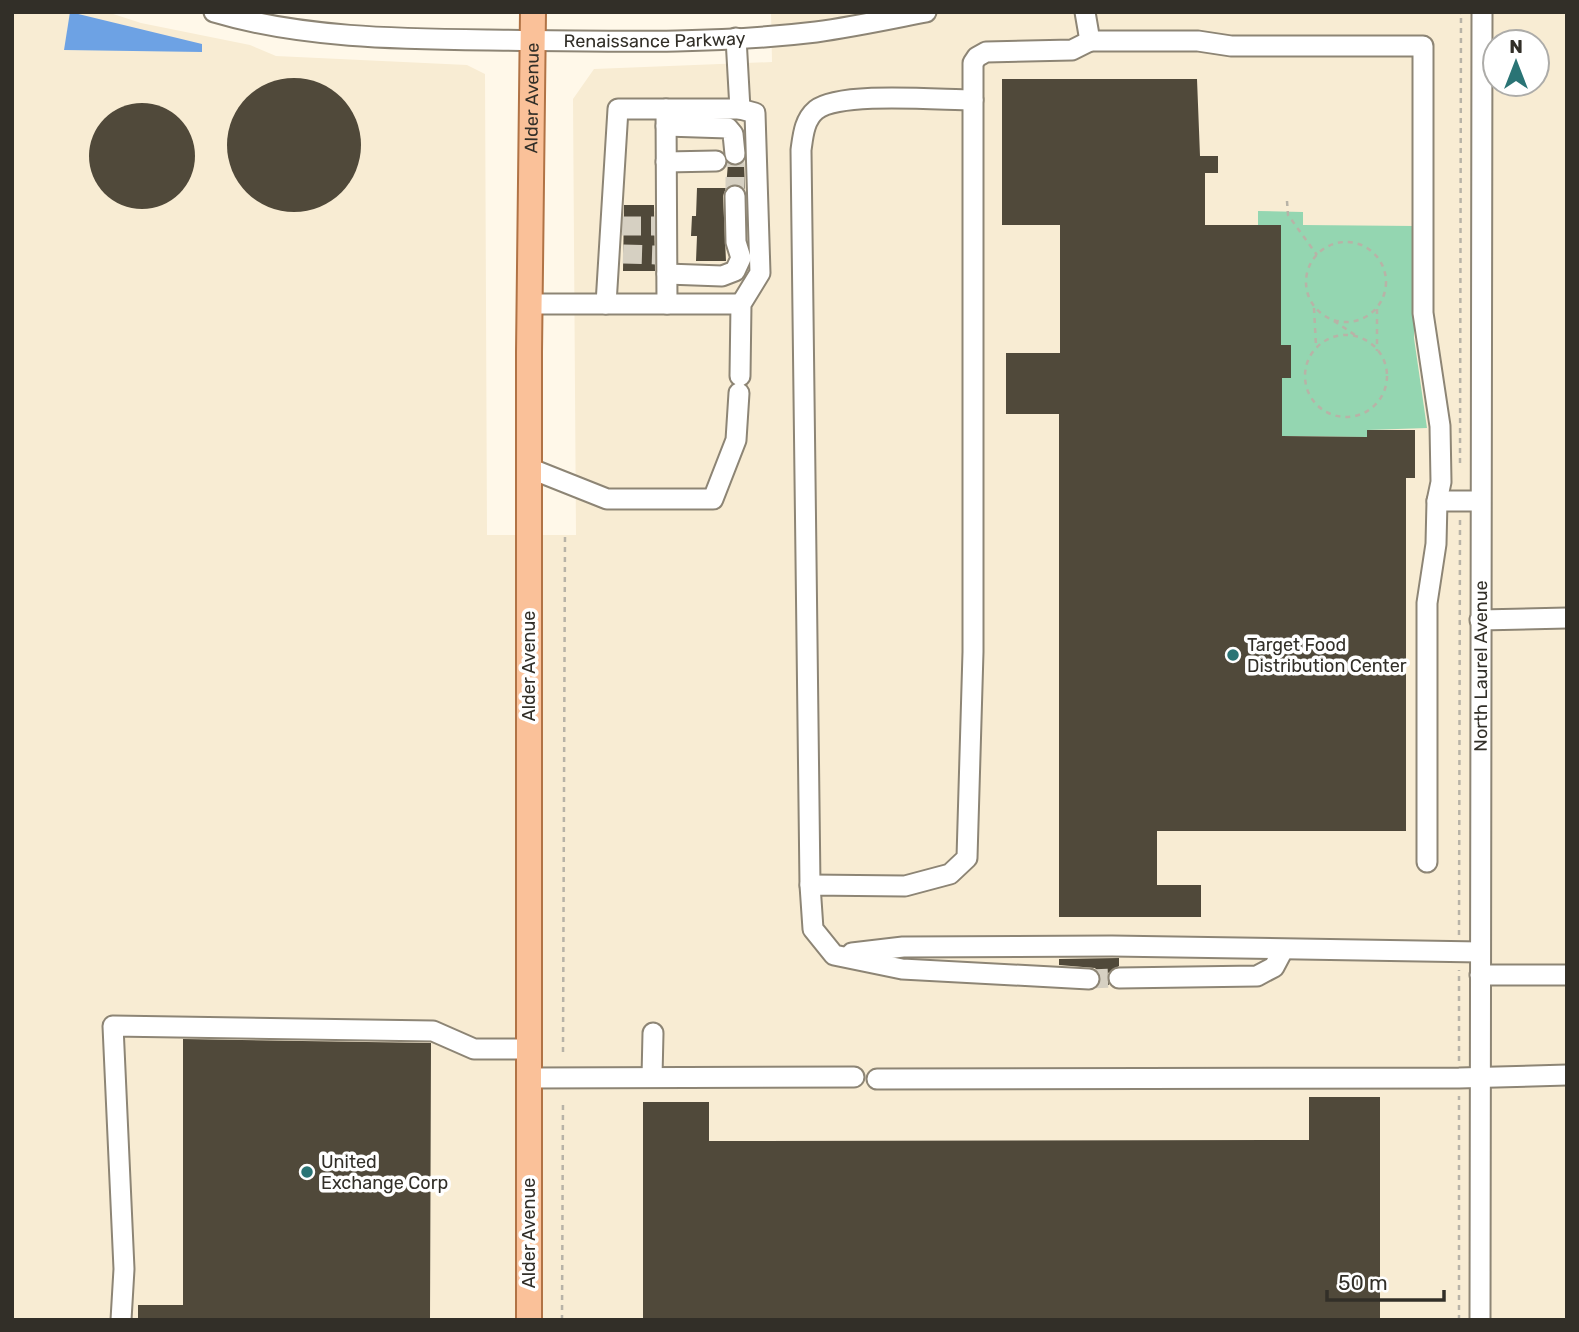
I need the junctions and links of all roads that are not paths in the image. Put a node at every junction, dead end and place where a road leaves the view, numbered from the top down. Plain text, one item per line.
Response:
1 (214, 12) edge
2 (533, 12) edge
3 (926, 12) edge
4 (1085, 12) edge
5 (1482, 12) edge
6 (736, 38) junction
7 (534, 41) junction
8 (1090, 41) junction
9 (973, 100) junction
10 (740, 109) junction
11 (666, 117) junction
12 (735, 154) tunnel mouth
13 (716, 161) dead end
14 (666, 162) junction
15 (735, 197) tunnel mouth
16 (663, 261) junction
17 (530, 304) junction
18 (606, 304) junction
19 (667, 304) junction
20 (741, 304) junction
21 (529, 468) junction
22 (1437, 501) junction
23 (1480, 501) junction
24 (1567, 618) edge
25 (1480, 620) junction
26 (1427, 862) dead end
27 (810, 885) junction
28 (1283, 950) junction
29 (1480, 952) junction
30 (834, 955) junction
31 (1480, 975) junction
32 (1567, 975) edge
33 (1119, 978) tunnel mouth
34 (1089, 979) tunnel mouth
35 (653, 1033) dead end
36 (530, 1049) junction
37 (1567, 1075) edge
38 (652, 1077) junction
39 (854, 1077) dead end
40 (1480, 1077) junction
41 (530, 1078) junction
42 (877, 1079) dead end
43 (121, 1320) edge
44 (529, 1320) edge
45 (1480, 1320) edge

1 - 7 street, Renaissance Parkway
2 - 7 main road, Alder Avenue
3 - 6 street, Renaissance Parkway
4 - 8 street
5 - 23 street, North Laurel Avenue
6 - 7 street, Renaissance Parkway
6 - 10 street
7 - 17 main road, Alder Avenue
8 - 9 street
8 - 22 street
9 - 27 street
9 - 27 street
10 - 11 street
10 - 20 street
11 - 12 street
11 - 14 street
11 - 18 street
13 - 14 street
14 - 16 street
15 - 16 street
16 - 19 street
17 - 18 street
17 - 21 main road, Alder Avenue
18 - 19 street
19 - 20 street
20 - 21 street
21 - 36 main road, Alder Avenue
22 - 23 street
22 - 26 street
23 - 25 street, North Laurel Avenue
24 - 25 street
25 - 29 street, North Laurel Avenue
27 - 30 street
28 - 29 street
28 - 30 street
28 - 33 street
29 - 31 street, North Laurel Avenue
30 - 34 street
31 - 32 street
31 - 40 street, North Laurel Avenue
35 - 38 street
36 - 41 main road, Alder Avenue
36 - 43 street
37 - 40 street
38 - 39 street
38 - 41 street
40 - 42 street
40 - 45 street, North Laurel Avenue
41 - 44 main road, Alder Avenue

